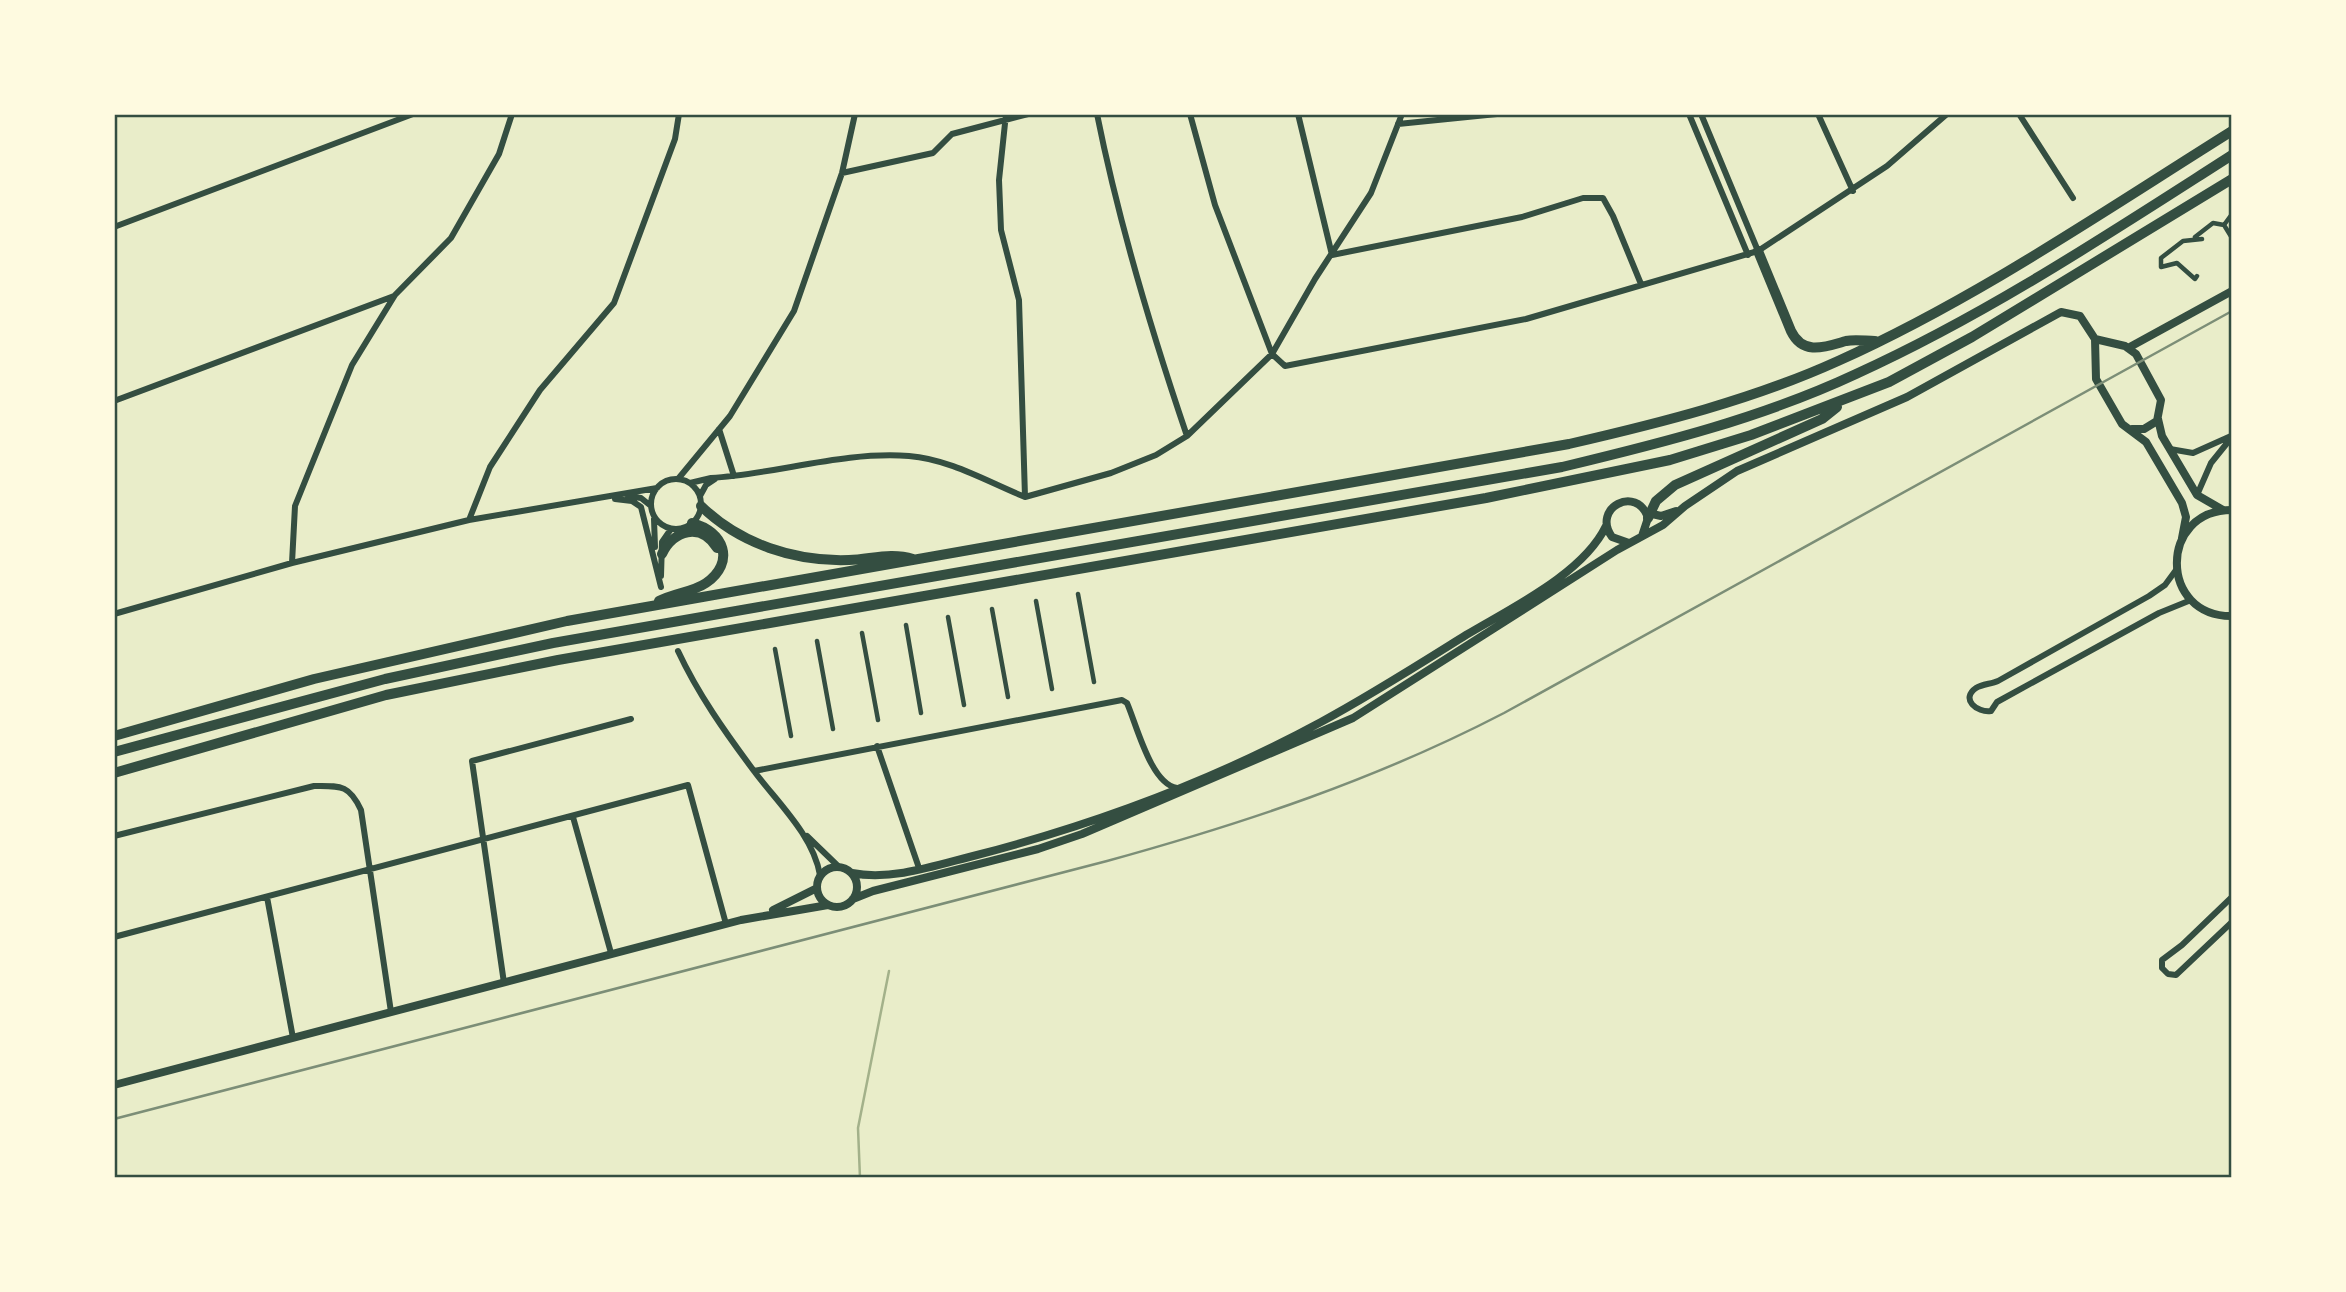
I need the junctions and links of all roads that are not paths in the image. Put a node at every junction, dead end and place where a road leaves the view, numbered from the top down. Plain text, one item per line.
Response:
1 (413, 114) edge
2 (512, 114) edge
3 (679, 114) edge
4 (855, 114) edge
5 (1028, 114) edge
6 (1097, 114) edge
7 (1190, 114) edge
8 (1298, 114) edge
9 (1402, 114) edge
10 (1497, 114) edge
11 (1689, 114) edge
12 (1701, 114) edge
13 (1818, 114) edge
14 (1947, 114) edge
15 (2019, 114) edge
16 (1006, 116) edge
17 (1398, 124) junction
18 (2232, 131) edge
19 (2232, 155) edge
20 (842, 173) junction
21 (2232, 179) edge
22 (1853, 191) junction
23 (2073, 198) dead end
24 (2232, 214) edge
25 (2224, 225) junction
26 (114, 227) edge
27 (2194, 238) junction
28 (2232, 238) edge
29 (2202, 239) dead end
30 (1753, 253) junction
31 (1332, 255) junction
32 (2197, 276) dead end
33 (1641, 284) junction
34 (2232, 291) edge
35 (395, 295) junction
36 (2095, 339) junction
37 (1878, 341) junction
38 (2114, 346) junction
39 (2132, 351) junction
40 (1272, 354) junction
41 (2095, 361) junction
42 (114, 401) edge
43 (1841, 402) junction
44 (2158, 419) junction
45 (719, 429) junction
46 (2132, 429) junction
47 (1187, 436) junction
48 (2232, 436) edge
49 (2170, 449) junction
50 (734, 476) junction
51 (724, 477) junction
52 (678, 479) junction
53 (690, 484) junction
54 (657, 488) junction
55 (622, 495) junction
56 (2197, 495) junction
57 (604, 498) junction
58 (1025, 498) junction
59 (700, 501) junction
60 (651, 506) junction
61 (1685, 506) junction
62 (2228, 510) edge
63 (1648, 514) junction
64 (654, 517) junction
65 (469, 520) junction
66 (692, 523) junction
67 (1606, 526) junction
68 (671, 528) junction
69 (1640, 538) junction
70 (2182, 538) junction
71 (1629, 542) junction
72 (659, 559) junction
73 (916, 560) junction
74 (292, 563) junction
75 (719, 565) junction
76 (2176, 570) junction
77 (1078, 594) dead end
78 (2191, 600) junction
79 (1036, 601) dead end
80 (652, 605) junction
81 (992, 609) dead end
82 (114, 614) edge
83 (2232, 616) edge
84 (948, 617) dead end
85 (905, 625) dead end
86 (862, 633) dead end
87 (817, 641) dead end
88 (775, 649) dead end
89 (678, 651) dead end
90 (1094, 682) dead end
91 (1052, 689) dead end
92 (1008, 697) dead end
93 (964, 705) dead end
94 (921, 713) dead end
95 (631, 719) dead end
96 (878, 720) dead end
97 (833, 729) dead end
98 (114, 736) edge
99 (790, 736) dead end
100 (877, 746) junction
101 (114, 752) edge
102 (754, 771) junction
103 (114, 773) edge
104 (1179, 789) junction
105 (573, 817) junction
106 (799, 829) junction
107 (114, 836) edge
108 (483, 842) junction
109 (838, 866) junction
110 (919, 868) junction
111 (370, 870) junction
112 (852, 873) junction
113 (820, 875) junction
114 (817, 888) junction
115 (267, 897) junction
116 (2232, 897) edge
117 (853, 899) junction
118 (828, 905) junction
119 (751, 918) junction
120 (2232, 922) edge
121 (726, 924) junction
122 (114, 937) edge
123 (611, 953) junction
124 (504, 983) junction
125 (391, 1012) junction
126 (293, 1038) junction
127 (114, 1085) edge

1 - 26 street
2 - 35 street
3 - 65 street
4 - 20 street
5 - 16 street
6 - 47 street
7 - 40 street
8 - 31 street
9 - 17 street
10 - 17 street
11 - 30 street
12 - 30 street
13 - 22 street
14 - 22 street
15 - 23 street
16 - 20 street
16 - 58 street
17 - 31 street
18 - 37 highway
19 - 101 highway
20 - 45 street
21 - 43 highway
22 - 30 street
24 - 25 street
25 - 27 street
25 - 28 street
27 - 29 street
27 - 32 street
30 - 33 street
30 - 37 highway
31 - 33 street
31 - 40 street
33 - 40 street
34 - 39 street
35 - 42 street
35 - 74 street
36 - 38 street
36 - 41 street
36 - 61 street
37 - 73 highway
38 - 39 street
38 - 41 street
39 - 44 street
40 - 47 street
41 - 46 street
43 - 63 highway
43 - 103 highway
44 - 46 street
44 - 49 street
45 - 50 street
45 - 52 street
46 - 70 street
47 - 58 street
48 - 49 street
48 - 56 street
49 - 56 street
50 - 51 street
50 - 58 street
51 - 53 street
51 - 59 street
52 - 53 street
52 - 54 street
53 - 59 street
54 - 55 street
54 - 60 street
55 - 57 street
55 - 60 street
56 - 62 street
57 - 65 street
57 - 72 street
59 - 66 street
59 - 73 highway
60 - 64 street
61 - 63 street
61 - 69 street
62 - 70 street
63 - 67 street
63 - 69 street
64 - 68 street
64 - 72 street
65 - 74 street
66 - 68 street
66 - 75 highway
67 - 71 street
67 - 104 street
68 - 72 street
69 - 71 street
70 - 76 street
71 - 117 street
72 - 75 highway
73 - 80 highway
74 - 82 street
75 - 80 highway
76 - 78 street
76 - 78 street
77 - 90 street
78 - 83 street
79 - 91 street
80 - 98 highway
81 - 92 street
84 - 93 street
85 - 94 street
86 - 96 street
87 - 97 street
88 - 99 street
89 - 102 street
95 - 108 street
100 - 102 street
100 - 104 street
100 - 110 street
102 - 106 street
104 - 110 street
105 - 108 street
105 - 121 street
105 - 123 street
106 - 109 street
106 - 113 street
107 - 111 street
108 - 111 street
108 - 124 street
109 - 112 street
109 - 113 street
110 - 112 street
111 - 115 street
111 - 125 street
112 - 117 street
113 - 114 street
114 - 118 street
114 - 119 street
115 - 122 street
115 - 126 street
116 - 120 street
117 - 118 street
118 - 119 street
119 - 121 street
121 - 123 street
123 - 124 street
124 - 125 street
125 - 126 street
126 - 127 street

